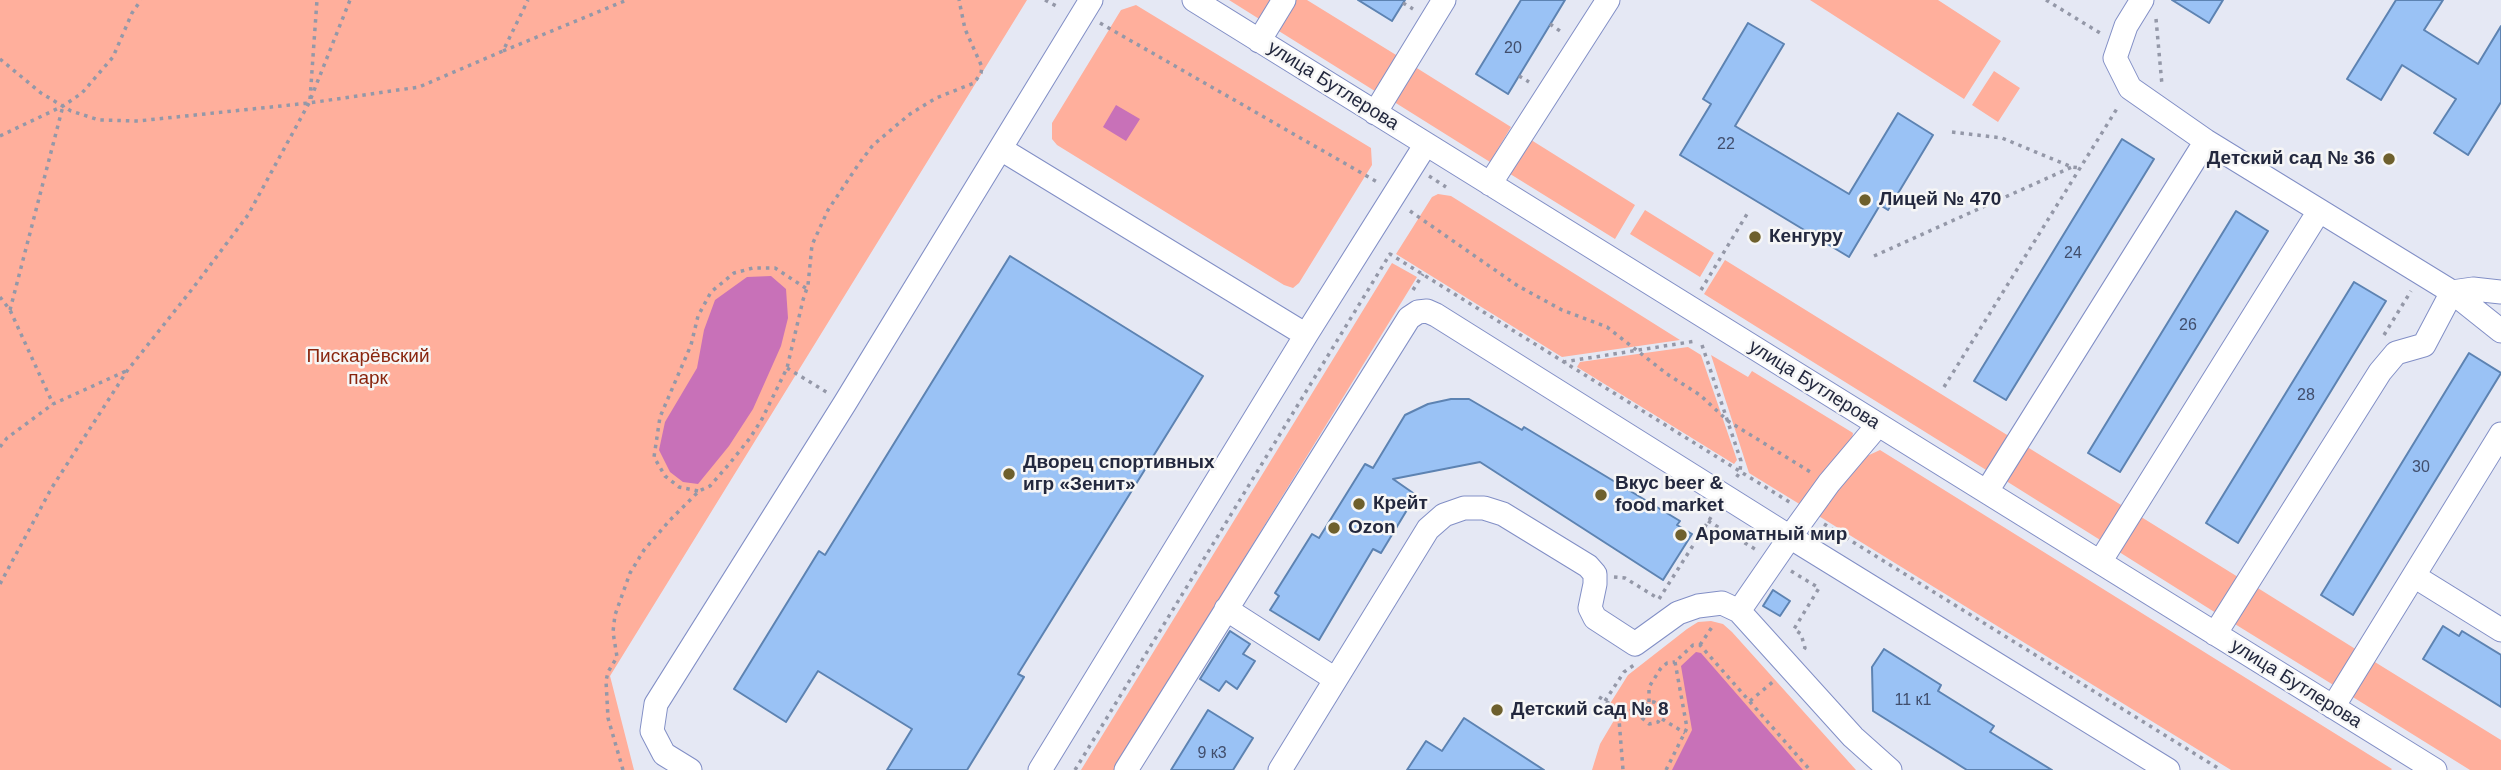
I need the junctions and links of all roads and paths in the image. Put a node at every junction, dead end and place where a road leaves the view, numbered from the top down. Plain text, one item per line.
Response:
1 (141, 0) edge
2 (317, 0) edge
3 (350, 0) edge
4 (528, 0) edge
5 (627, 0) edge
6 (959, 0) edge
7 (1045, 0) edge
8 (1091, 0) edge
9 (1194, 0) edge
10 (1284, 0) edge
11 (1444, 0) edge
12 (1608, 0) edge
13 (2046, 0) edge
14 (1056, 6) dead end
15 (2148, 7) edge
16 (1106, 25) dead end
17 (1259, 41) junction
18 (2120, 45) junction
19 (503, 51) junction
20 (0, 59) edge
21 (2130, 88) junction
22 (309, 103) junction
23 (63, 106) junction
24 (1375, 113) junction
25 (2165, 113) junction
26 (1952, 132) dead end
27 (0, 136) edge
28 (2206, 141) junction
29 (1426, 144) junction
30 (1001, 149) junction
31 (2072, 167) junction
32 (2080, 168) junction
33 (1490, 184) junction
34 (1395, 192) junction
35 (2319, 211) junction
36 (1747, 214) dead end
37 (1390, 254) dead end
38 (1874, 256) dead end
39 (2422, 274) junction
40 (807, 289) junction
41 (1700, 291) dead end
42 (2452, 292) junction
43 (2501, 292) edge
44 (0, 298) edge
45 (10, 310) junction
46 (2501, 331) edge
47 (1306, 335) junction
48 (1696, 341) dead end
49 (1702, 345) dead end
50 (1634, 349) junction
51 (1563, 362) dead end
52 (787, 368) junction
53 (127, 371) junction
54 (2380, 372) junction
55 (1944, 387) dead end
56 (845, 403) junction
57 (53, 404) junction
58 (1728, 421) junction
59 (1878, 425) junction
60 (2501, 434) edge
61 (0, 447) edge
62 (1829, 483) junction
63 (699, 491) junction
64 (1987, 491) junction
65 (1725, 496) junction
66 (1709, 521) junction
67 (1790, 537) junction
68 (1773, 561) junction
69 (2100, 562) junction
70 (1595, 574) junction
71 (2414, 576) junction
72 (0, 584) edge
73 (1659, 599) junction
74 (1653, 608) dead end
75 (1226, 609) junction
76 (1739, 611) junction
77 (2501, 630) edge
78 (2215, 634) junction
79 (1635, 644) junction
80 (1675, 662) junction
81 (1790, 666) junction
82 (1335, 678) junction
83 (1599, 697) dead end
84 (1605, 701) junction
85 (1750, 701) junction
86 (1649, 702) junction
87 (1615, 707) junction
88 (2333, 707) junction
89 (1641, 713) junction
90 (1662, 719) junction
91 (1685, 733) junction
92 (2410, 763) edge
93 (623, 770) edge
94 (690, 770) edge
95 (1040, 770) edge
96 (1075, 770) edge
97 (1126, 770) edge
98 (1280, 770) edge
99 (1623, 770) edge
100 (1666, 770) edge
101 (1810, 770) edge
102 (1890, 770) edge
103 (2168, 770) edge
104 (2435, 770) edge

1 - 23 path
2 - 22 path
3 - 22 path
4 - 19 path
5 - 19 path
6 - 40 path
7 - 14 path
8 - 30 street
9 - 17 street, улица Бутлерова
10 - 17 street
11 - 24 street
12 - 33 street
13 - 18 path
15 - 18 street
15 - 25 path
16 - 34 path
17 - 24 street, улица Бутлерова
18 - 21 street
19 - 22 path
20 - 23 path
21 - 25 street
21 - 32 path
22 - 23 path
22 - 53 path
23 - 27 path
23 - 45 path
24 - 29 street, улица Бутлерова
25 - 28 street
26 - 31 path
28 - 35 street
28 - 64 street
29 - 33 street, улица Бутлерова
29 - 34 street
30 - 47 street
30 - 56 street
31 - 32 path
31 - 38 path
32 - 55 path
33 - 59 street, улица Бутлерова
34 - 47 street
34 - 50 path
35 - 39 street
35 - 69 street
36 - 41 path
37 - 96 path
39 - 42 street
39 - 54 path
40 - 52 path
40 - 63 path
42 - 43 street
42 - 46 street
42 - 54 street
44 - 45 path
45 - 57 path
47 - 95 street
48 - 50 path
49 - 58 path
50 - 51 path
50 - 58 path
52 - 56 path
52 - 63 path
53 - 57 path
53 - 72 path
54 - 78 street
56 - 94 street
57 - 61 path
58 - 62 path
58 - 65 path
59 - 62 street
59 - 64 street, улица Бутлерова
60 - 71 street
62 - 67 street
63 - 93 path
64 - 69 street, улица Бутлерова
65 - 66 path
65 - 67 street
65 - 75 street
66 - 68 path
66 - 73 path
67 - 68 street
67 - 103 street
68 - 76 street
68 - 81 path
69 - 78 street, улица Бутлерова
70 - 73 path
70 - 79 street
70 - 82 street
71 - 77 street
71 - 88 street
73 - 74 path
75 - 82 street
75 - 97 street
76 - 79 street
76 - 81 street
78 - 88 street, улица Бутлерова
79 - 84 path
80 - 85 path
80 - 86 path
80 - 91 path
81 - 85 path
81 - 102 street
82 - 98 street
83 - 84 path
84 - 87 path
85 - 101 path
86 - 89 path
86 - 90 path
87 - 89 path
87 - 99 path
88 - 92 street, улица Бутлерова
89 - 90 path
90 - 91 path
91 - 100 path
92 - 104 street, улица Бутлерова

